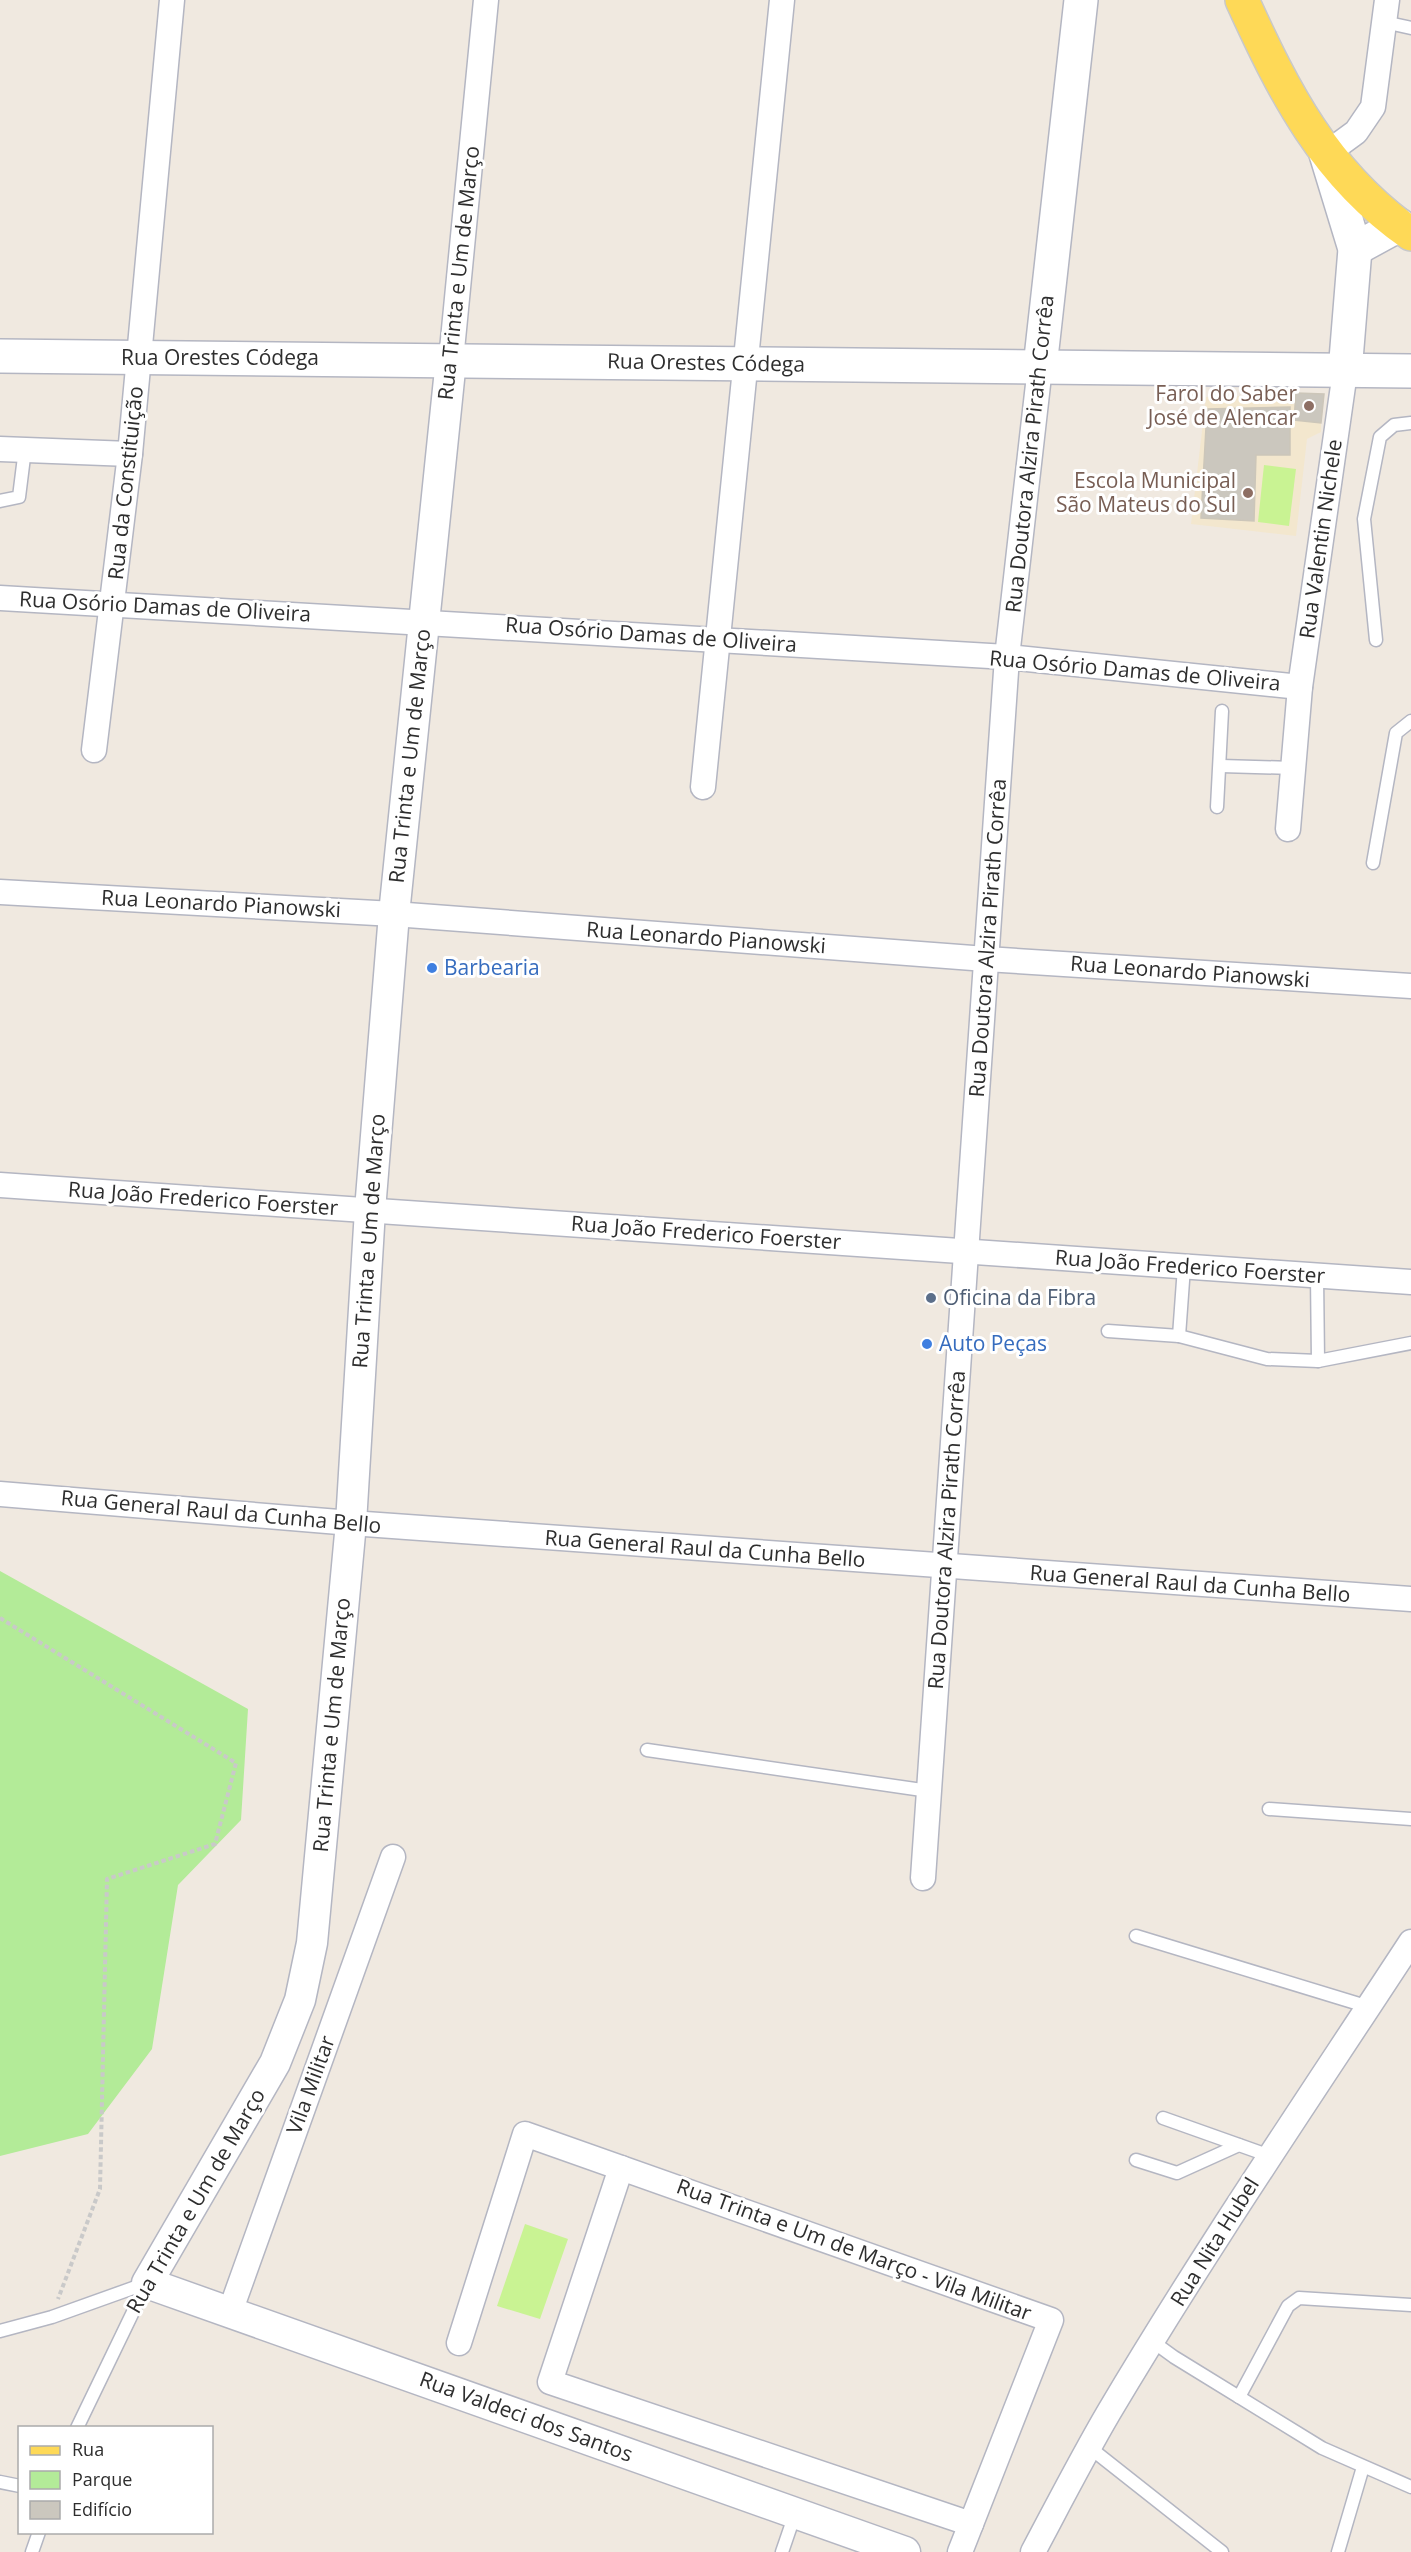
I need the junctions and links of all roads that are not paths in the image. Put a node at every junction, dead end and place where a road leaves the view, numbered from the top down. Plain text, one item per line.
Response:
1 (172, 0) edge
2 (486, 0) edge
3 (782, 0) edge
4 (1081, 0) edge
5 (1242, 0) edge
6 (1385, 11) edge
7 (1411, 28) edge
8 (1326, 154) junction
9 (1405, 230) edge
10 (1355, 249) junction
11 (0, 356) edge
12 (140, 357) junction
13 (451, 360) junction
14 (746, 364) junction
15 (1040, 367) junction
16 (1345, 372) junction
17 (1411, 372) edge
18 (1411, 423) edge
19 (0, 448) edge
20 (25, 449) junction
21 (130, 454) junction
22 (0, 501) edge
23 (0, 598) edge
24 (113, 605) junction
25 (424, 621) junction
26 (718, 640) junction
27 (1376, 640) dead end
28 (1007, 657) junction
29 (1300, 687) junction
30 (1222, 711) dead end
31 (1411, 721) edge
32 (94, 750) dead end
33 (1221, 766) junction
34 (1293, 768) junction
35 (703, 787) dead end
36 (1217, 807) dead end
37 (1288, 829) dead end
38 (1373, 863) dead end
39 (0, 892) edge
40 (394, 914) junction
41 (986, 959) junction
42 (1411, 986) edge
43 (0, 1185) edge
44 (370, 1210) junction
45 (966, 1252) junction
46 (1184, 1267) junction
47 (1317, 1276) junction
48 (1411, 1282) edge
49 (1108, 1331) dead end
50 (1179, 1336) junction
51 (1411, 1343) edge
52 (1318, 1361) junction
53 (0, 1494) edge
54 (351, 1523) junction
55 (944, 1567) junction
56 (1411, 1599) edge
57 (647, 1750) dead end
58 (929, 1791) junction
59 (1269, 1809) dead end
60 (1411, 1819) edge
61 (393, 1857) dead end
62 (923, 1878) dead end
63 (1136, 1936) dead end
64 (1411, 1942) edge
65 (1369, 2007) junction
66 (1163, 2118) dead end
67 (1239, 2145) junction
68 (1270, 2156) junction
69 (1136, 2160) dead end
70 (621, 2168) junction
71 (147, 2283) junction
72 (1411, 2305) edge
73 (230, 2312) junction
74 (0, 2331) edge
75 (1152, 2341) junction
76 (459, 2343) dead end
77 (1239, 2397) junction
78 (77, 2426) edge
79 (1089, 2446) junction
80 (1363, 2467) junction
81 (0, 2482) edge
82 (18, 2486) edge
83 (1411, 2487) edge
84 (796, 2513) junction
85 (971, 2523) junction
86 (38, 2534) edge
87 (32, 2552) edge
88 (782, 2552) edge
89 (905, 2552) edge
90 (960, 2552) edge
91 (1033, 2552) edge
92 (1222, 2552) edge
93 (1338, 2552) edge

1 - 12 street, Rua da Constituição
2 - 13 street, Rua Trinta e Um de Março
3 - 14 street
4 - 15 main road, Rua Doutora Alzira Pirath Corrêa
5 - 8 main road
6 - 7 lane
6 - 8 street
8 - 9 main road
8 - 10 main road, Rua Valentin Nichele
9 - 10 main road
10 - 16 main road, Rua Valentin Nichele
11 - 12 main road, Rua Orestes Códega
12 - 13 main road, Rua Orestes Códega
12 - 21 street, Rua da Constituição
13 - 14 main road, Rua Orestes Códega
13 - 25 street, Rua Trinta e Um de Março
14 - 15 main road, Rua Orestes Códega
14 - 26 street
15 - 16 main road, Rua Orestes Códega
15 - 28 street, Rua Doutora Alzira Pirath Corrêa
16 - 17 main road, Rua Orestes Códega
16 - 29 street, Rua Valentin Nichele
18 - 27 lane
19 - 20 street
20 - 21 street
20 - 22 lane
21 - 24 street, Rua da Constituição
23 - 24 street, Rua Osório Damas de Oliveira
24 - 25 street, Rua Osório Damas de Oliveira
24 - 32 street, Rua da Constituição
25 - 26 street, Rua Osório Damas de Oliveira
25 - 40 street, Rua Trinta e Um de Março
26 - 28 street, Rua Osório Damas de Oliveira
26 - 35 street
28 - 29 street, Rua Osório Damas de Oliveira
28 - 41 street, Rua Doutora Alzira Pirath Corrêa
29 - 34 street, Rua Valentin Nichele
30 - 33 lane
31 - 38 lane
33 - 34 lane
33 - 36 lane
34 - 37 street, Rua Valentin Nichele
39 - 40 street, Rua Leonardo Pianowski
40 - 41 street, Rua Leonardo Pianowski
40 - 44 street, Rua Trinta e Um de Março
41 - 42 street, Rua Leonardo Pianowski
41 - 45 street, Rua Doutora Alzira Pirath Corrêa
43 - 44 street, Rua João Frederico Foerster
44 - 45 street, Rua João Frederico Foerster
44 - 54 street, Rua Trinta e Um de Março
45 - 46 street, Rua João Frederico Foerster
45 - 55 street, Rua Doutora Alzira Pirath Corrêa
46 - 47 street, Rua João Frederico Foerster
46 - 50 lane
47 - 48 street, Rua João Frederico Foerster
47 - 52 lane
49 - 50 lane
50 - 52 lane
51 - 52 lane
53 - 54 street, Rua General Raul da Cunha Bello
54 - 55 street, Rua General Raul da Cunha Bello
54 - 71 street, Rua Trinta e Um de Março
55 - 56 street, Rua General Raul da Cunha Bello
55 - 58 street, Rua Doutora Alzira Pirath Corrêa
57 - 58 lane
58 - 62 street, Rua Doutora Alzira Pirath Corrêa
59 - 60 lane
61 - 73 street, Vila Militar
63 - 65 lane
64 - 65 street, Rua Nita Hubel
65 - 68 street, Rua Nita Hubel
66 - 67 lane
67 - 68 lane
67 - 69 lane
68 - 75 street, Rua Nita Hubel
70 - 76 street, Rua Trinta e Um de Março - Vila Militar
70 - 85 street
70 - 85 street, Rua Trinta e Um de Março - Vila Militar
71 - 73 street, Rua Valdeci dos Santos
71 - 74 lane
71 - 78 lane, Rua Trinta e Um de Março
72 - 77 lane
73 - 84 street, Rua Valdeci dos Santos
75 - 77 lane
75 - 79 street, Rua Nita Hubel
77 - 80 lane
79 - 91 street, Rua Nita Hubel
79 - 92 lane
80 - 83 lane
80 - 93 lane
81 - 82 lane
84 - 88 lane
84 - 89 street, Rua Valdeci dos Santos
85 - 90 street, Rua Trinta e Um de Março - Vila Militar
86 - 87 lane

